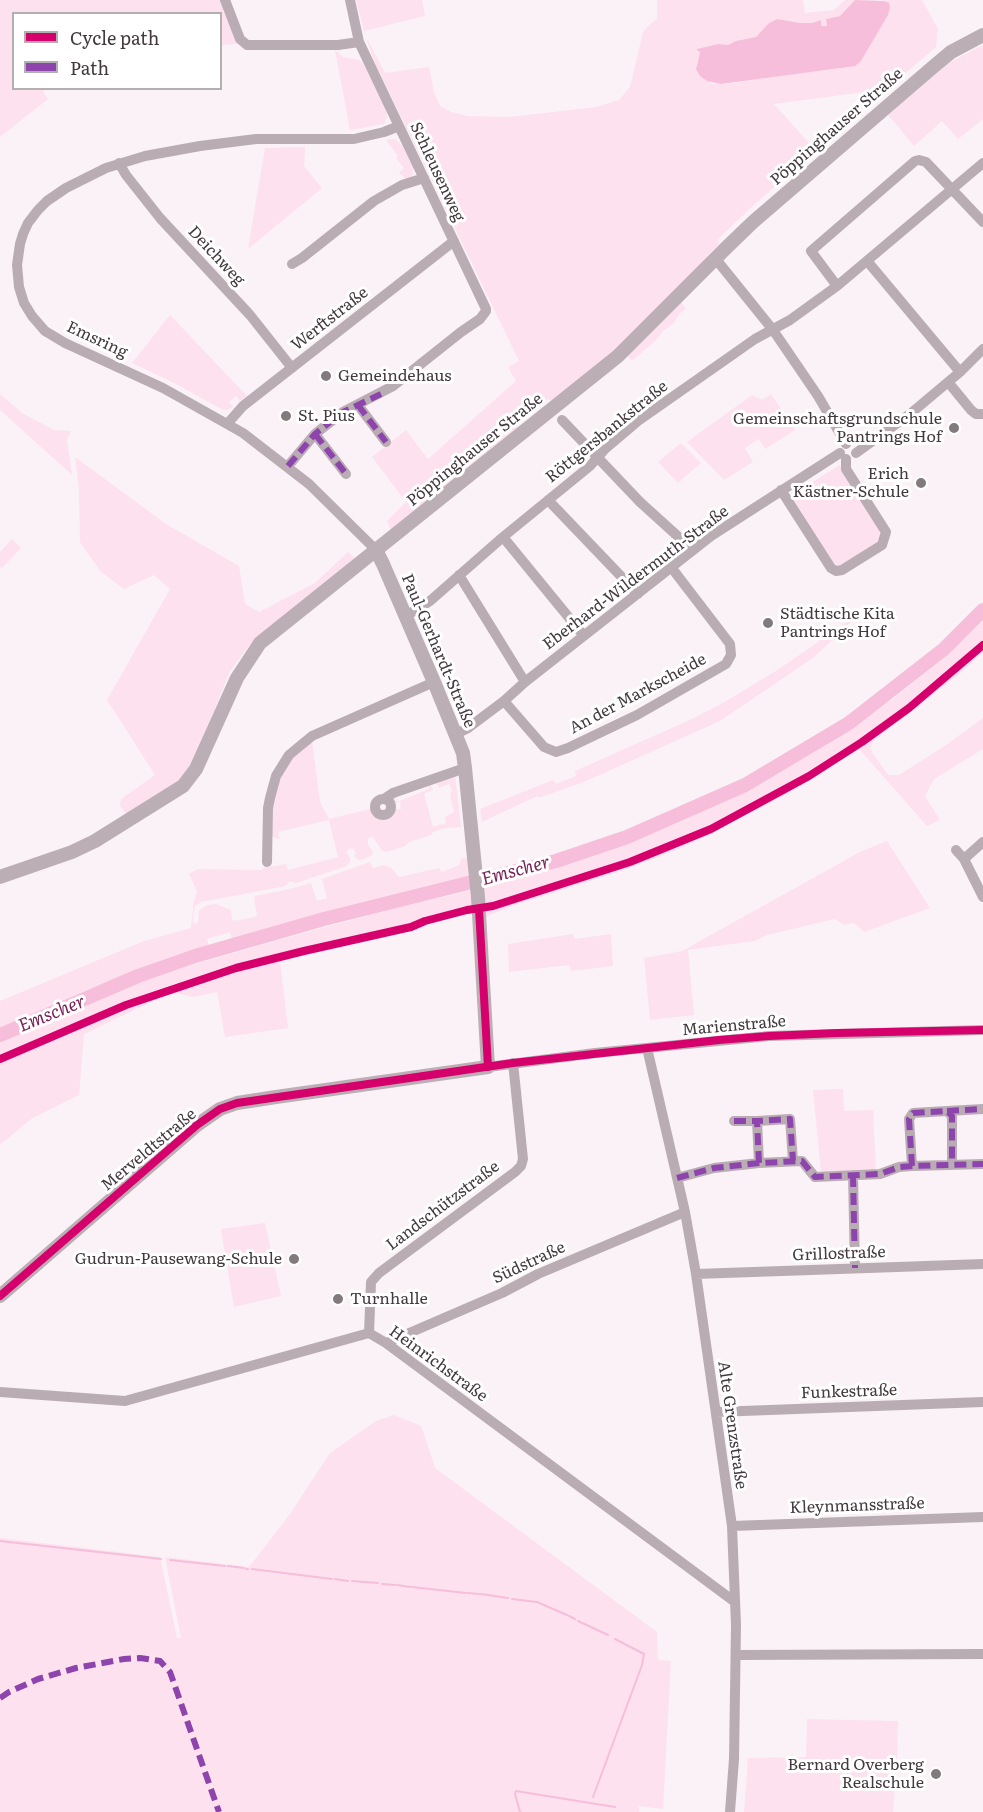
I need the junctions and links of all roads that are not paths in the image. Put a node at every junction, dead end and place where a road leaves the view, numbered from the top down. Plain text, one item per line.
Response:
1 (225, 0) edge
2 (350, 0) edge
3 (983, 35) edge
4 (359, 42) junction
5 (399, 126) junction
6 (119, 163) junction
7 (983, 163) edge
8 (424, 178) junction
9 (952, 190) junction
10 (983, 222) edge
11 (454, 241) junction
12 (715, 258) junction
13 (868, 262) junction
14 (292, 264) dead end
15 (837, 286) junction
16 (773, 330) junction
17 (983, 349) edge
18 (292, 368) junction
19 (960, 372) junction
20 (948, 382) junction
21 (358, 405) junction
22 (983, 414) edge
23 (562, 420) dead end
24 (228, 423) junction
25 (315, 434) junction
26 (386, 442) dead end
27 (847, 452) junction
28 (597, 459) junction
29 (288, 466) junction
30 (346, 474) dead end
31 (781, 490) junction
32 (548, 500) junction
33 (503, 537) junction
34 (376, 550) junction
35 (693, 550) junction
36 (671, 567) junction
37 (459, 575) junction
38 (638, 594) junction
39 (406, 616) junction
40 (584, 636) junction
41 (434, 682) junction
42 (525, 682) junction
43 (504, 701) junction
44 (456, 734) junction
45 (465, 768) junction
46 (384, 799) dead end
47 (983, 842) edge
48 (956, 850) dead end
49 (964, 859) junction
50 (267, 862) dead end
51 (0, 877) edge
52 (983, 897) edge
53 (983, 1030) edge
54 (647, 1048) junction
55 (513, 1063) junction
56 (488, 1067) junction
57 (983, 1109) edge
58 (947, 1112) junction
59 (734, 1121) dead end
60 (758, 1121) junction
61 (793, 1161) junction
62 (759, 1162) junction
63 (952, 1164) junction
64 (983, 1164) edge
65 (912, 1166) junction
66 (853, 1175) junction
67 (677, 1178) junction
68 (685, 1212) junction
69 (983, 1264) edge
70 (855, 1268) junction
71 (696, 1274) junction
72 (0, 1296) edge
73 (369, 1333) junction
74 (386, 1343) junction
75 (0, 1392) edge
76 (983, 1402) edge
77 (716, 1412) junction
78 (983, 1517) edge
79 (732, 1526) junction
80 (735, 1602) junction
81 (983, 1654) edge
82 (736, 1655) junction
83 (730, 1812) edge

1 - 4 street
2 - 4 street, Schleusenweg
3 - 12 main road, Pöppinghauser Straße
4 - 5 street, Schleusenweg
5 - 6 street, Emsring
5 - 8 street, Schleusenweg
6 - 18 street, Deichweg
6 - 24 street, Emsring
7 - 9 street, Röttgersbankstraße
8 - 11 street, Schleusenweg
8 - 14 street
9 - 10 street
9 - 13 street, Röttgersbankstraße
9 - 15 street
11 - 18 street, Werftstraße
11 - 21 street, Schleusenweg
12 - 16 street
12 - 34 main road, Pöppinghauser Straße
13 - 15 street, Röttgersbankstraße
13 - 19 street
15 - 16 street, Röttgersbankstraße
16 - 27 street
16 - 28 street, Röttgersbankstraße
17 - 19 street, Eberhard-Wildermuth-Straße
18 - 24 street, Werftstraße
19 - 20 street, Eberhard-Wildermuth-Straße
20 - 22 street
20 - 27 street, Eberhard-Wildermuth-Straße
21 - 25 street
21 - 26 street
23 - 28 street
24 - 29 street, Emsring
25 - 29 street
25 - 30 street
27 - 31 street, Eberhard-Wildermuth-Straße
27 - 31 street
28 - 32 street, Röttgersbankstraße
28 - 35 street
29 - 34 street, Emsring
31 - 35 street, Eberhard-Wildermuth-Straße
32 - 33 street, Röttgersbankstraße
32 - 38 street
33 - 37 street, Röttgersbankstraße
33 - 40 street
34 - 39 main road, Paul-Gerhardt-Straße
34 - 51 main road, Pöppinghauser Straße
35 - 36 street, Eberhard-Wildermuth-Straße
36 - 38 street, Eberhard-Wildermuth-Straße
36 - 43 street, An der Markscheide
37 - 39 street, Röttgersbankstraße
37 - 42 street
38 - 40 street, Eberhard-Wildermuth-Straße
39 - 41 main road, Paul-Gerhardt-Straße
40 - 42 street, Eberhard-Wildermuth-Straße
41 - 44 main road, Paul-Gerhardt-Straße
41 - 50 street
42 - 43 street, Eberhard-Wildermuth-Straße
43 - 44 street, Eberhard-Wildermuth-Straße
44 - 45 main road, Paul-Gerhardt-Straße
45 - 46 street
45 - 56 main road, Paul-Gerhardt-Straße
47 - 49 street
48 - 49 street
49 - 52 street
53 - 54 street, Marienstraße
54 - 55 street, Marienstraße
54 - 67 street, Alte Grenzstraße
55 - 56 street, Marienstraße
55 - 73 street, Landschützstraße
56 - 72 main road, Merveldtstraße
57 - 58 street
58 - 63 street
58 - 65 street
59 - 60 street
60 - 61 street
60 - 62 street
61 - 62 street
61 - 66 street
62 - 67 street
63 - 64 street
63 - 65 street
65 - 66 street
66 - 70 street
67 - 68 street, Alte Grenzstraße
68 - 71 street, Alte Grenzstraße
68 - 74 street, Südstraße
69 - 70 street, Grillostraße
70 - 71 street, Grillostraße
71 - 77 street, Alte Grenzstraße
73 - 74 street, Heinrichstraße
73 - 75 street, Heinrichstraße
74 - 80 street, Heinrichstraße
76 - 77 street, Funkestraße
77 - 79 street, Alte Grenzstraße
78 - 79 street, Kleynmansstraße
79 - 80 street, Alte Grenzstraße
80 - 82 street, Alte Grenzstraße
81 - 82 street
82 - 83 street, Alte Grenzstraße

